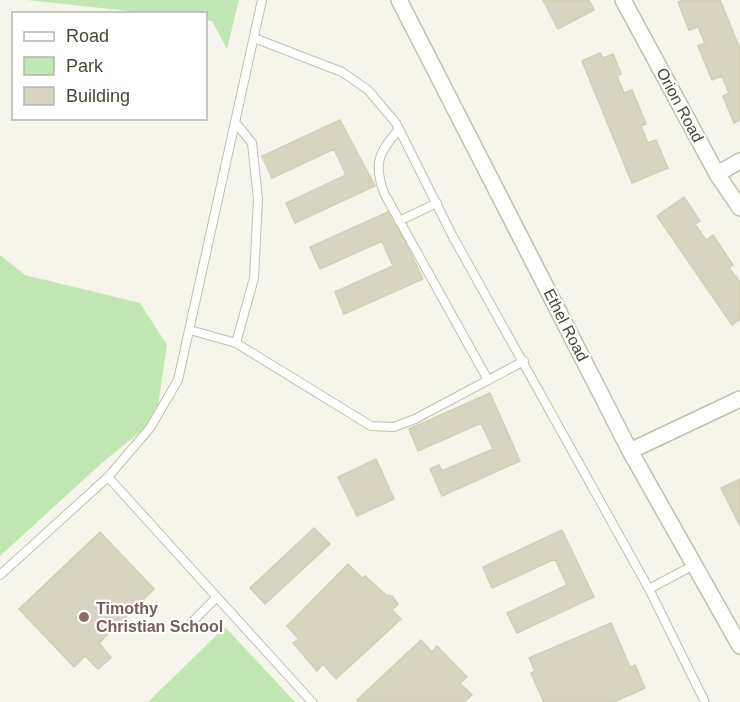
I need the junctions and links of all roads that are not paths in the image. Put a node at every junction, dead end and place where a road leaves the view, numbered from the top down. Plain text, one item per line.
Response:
1 (262, 0) edge
2 (399, 0) edge
3 (623, 0) edge
4 (254, 38) junction
5 (235, 122) junction
6 (399, 129) junction
7 (740, 161) edge
8 (717, 174) junction
9 (437, 203) junction
10 (740, 208) edge
11 (399, 221) junction
12 (190, 330) junction
13 (236, 343) junction
14 (524, 361) junction
15 (488, 380) junction
16 (740, 399) edge
17 (630, 451) junction
18 (108, 477) junction
19 (694, 565) junction
20 (0, 575) edge
21 (650, 589) junction
22 (217, 597) junction
23 (191, 622) dead end
24 (740, 646) edge
25 (312, 702) edge
26 (705, 702) edge

1 - 4 lane
2 - 17 street, Ethel Road
3 - 8 street, Orion Road
4 - 5 lane
4 - 6 lane
5 - 12 lane
5 - 13 lane
6 - 9 lane
6 - 11 lane
7 - 8 street
8 - 10 street, Orion Road
9 - 11 lane
9 - 14 lane
11 - 15 lane
12 - 13 lane
12 - 18 lane
13 - 15 lane
14 - 15 lane
14 - 21 lane
16 - 17 street
17 - 19 street, Ethel Road
18 - 20 lane
18 - 22 lane
19 - 21 lane
19 - 24 street, Ethel Road
21 - 26 lane
22 - 23 lane
22 - 25 lane

